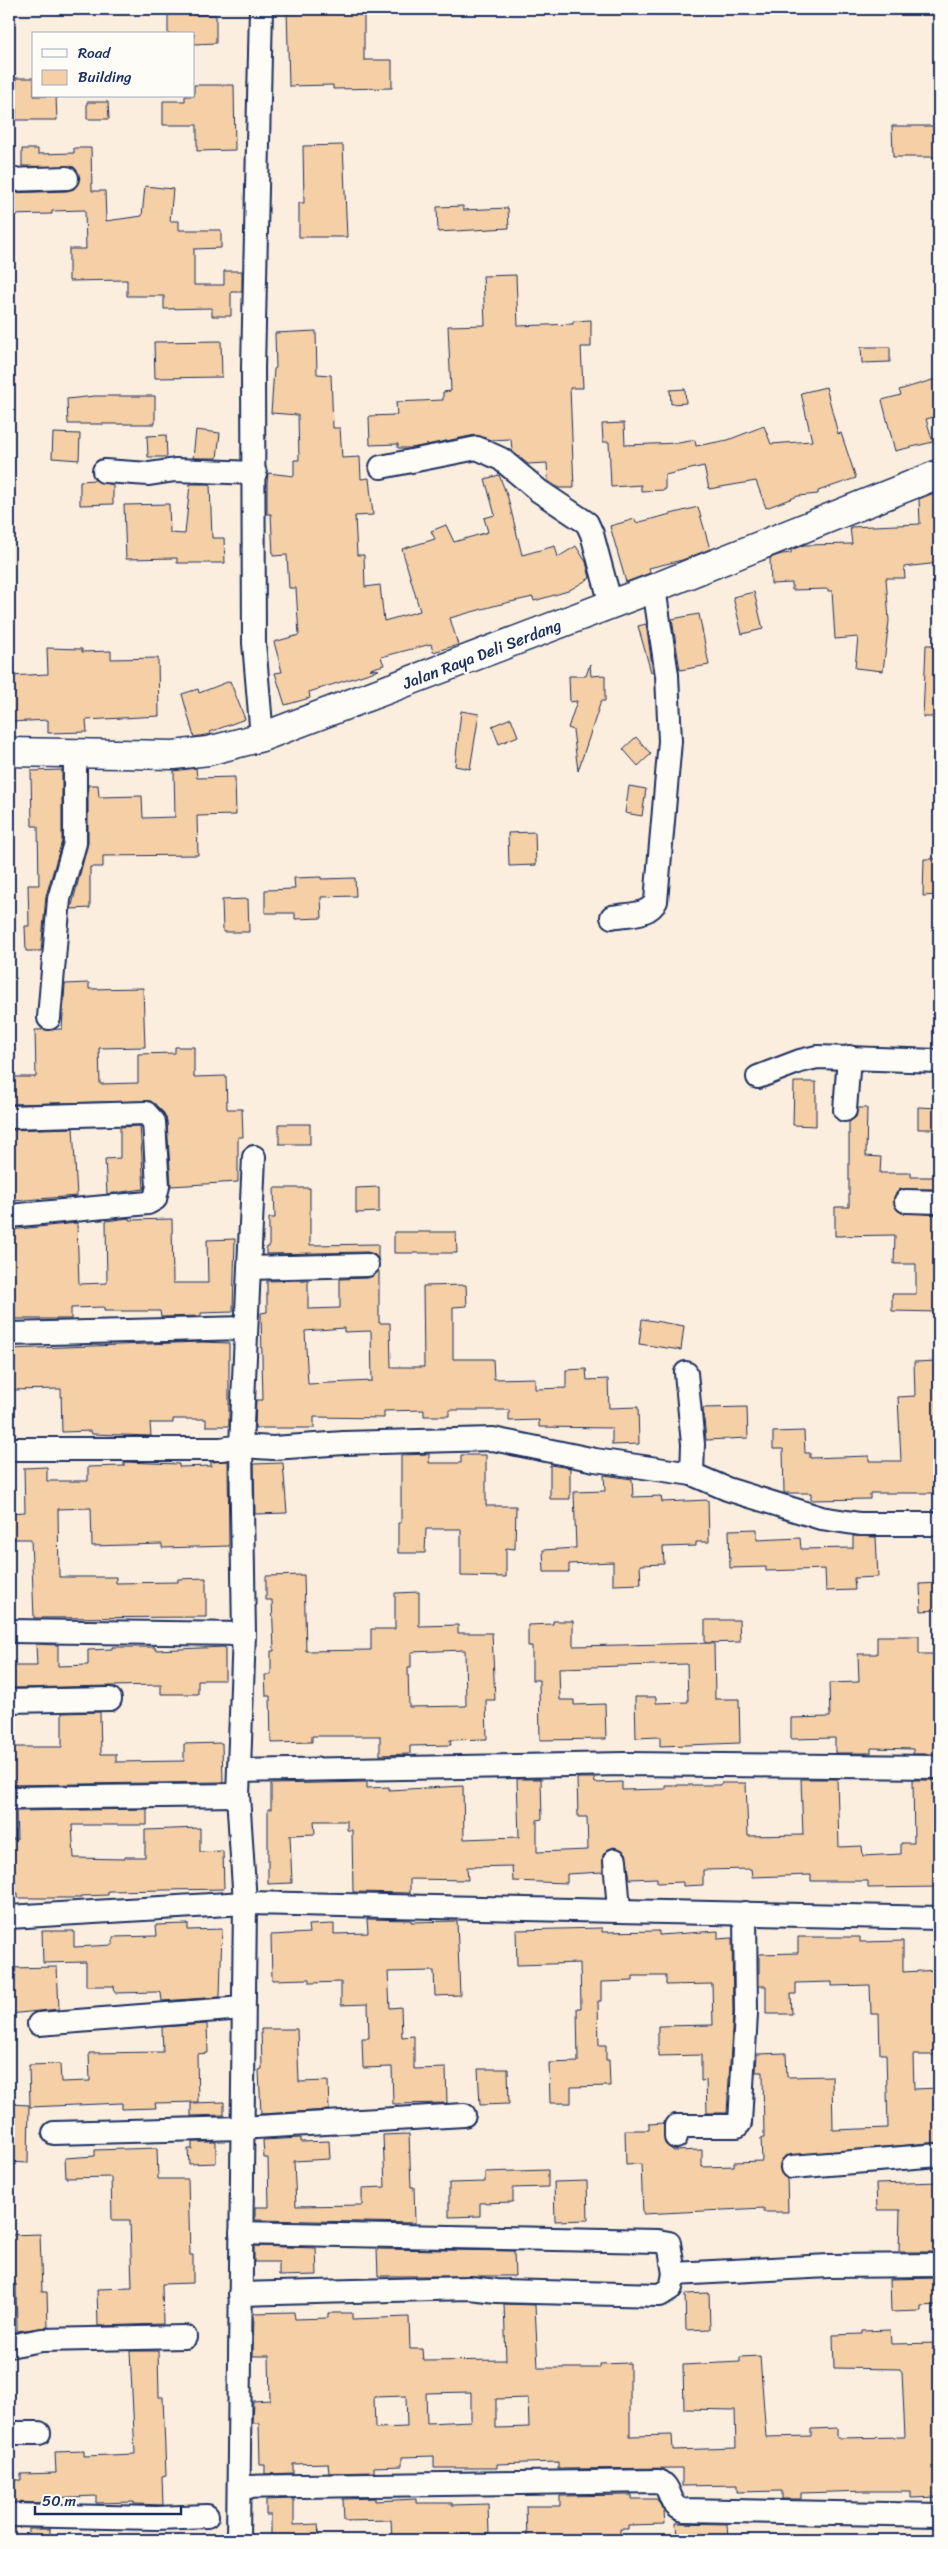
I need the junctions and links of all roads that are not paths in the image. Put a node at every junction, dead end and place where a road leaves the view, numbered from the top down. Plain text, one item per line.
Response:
1 (261, 9) edge
2 (67, 178) dead end
3 (9, 180) edge
4 (381, 467) dead end
5 (104, 471) dead end
6 (254, 473) junction
7 (939, 474) edge
8 (654, 588) junction
9 (610, 605) junction
10 (262, 737) junction
11 (9, 752) edge
12 (75, 753) junction
13 (612, 917) dead end
14 (49, 1018) dead end
15 (849, 1057) junction
16 (939, 1061) edge
17 (758, 1077) dead end
18 (846, 1110) dead end
19 (9, 1117) edge
20 (254, 1157) dead end
21 (906, 1201) dead end
22 (939, 1202) edge
23 (9, 1216) edge
24 (367, 1265) dead end
25 (249, 1268) junction
26 (246, 1328) junction
27 (9, 1334) edge
28 (686, 1373) dead end
29 (241, 1446) junction
30 (9, 1449) edge
31 (692, 1474) junction
32 (939, 1524) edge
33 (9, 1631) edge
34 (244, 1634) junction
35 (110, 1699) dead end
36 (9, 1701) edge
37 (939, 1767) edge
38 (239, 1771) junction
39 (238, 1795) junction
40 (9, 1798) edge
41 (615, 1860) dead end
42 (244, 1903) junction
43 (620, 1910) junction
44 (745, 1913) junction
45 (9, 1918) edge
46 (939, 1918) edge
47 (243, 2008) junction
48 (39, 2024) dead end
49 (464, 2115) dead end
50 (241, 2128) junction
51 (54, 2133) dead end
52 (676, 2138) dead end
53 (939, 2155) edge
54 (792, 2167) dead end
55 (241, 2233) junction
56 (939, 2265) edge
57 (674, 2274) junction
58 (240, 2294) junction
59 (185, 2337) dead end
60 (9, 2346) edge
61 (9, 2433) edge
62 (39, 2433) dead end
63 (239, 2487) junction
64 (9, 2515) edge
65 (939, 2515) edge
66 (207, 2516) dead end
67 (238, 2540) edge

1 - 6 street
2 - 3 street
4 - 9 street
5 - 6 street
6 - 10 street
7 - 8 main road, Jalan Raya Deli Serdang
8 - 9 main road, Jalan Raya Deli Serdang
8 - 13 street
9 - 10 main road, Jalan Raya Deli Serdang
10 - 12 main road, Jalan Raya Deli Serdang
11 - 12 main road, Jalan Raya Deli Serdang
12 - 14 street
15 - 16 street
15 - 17 street
15 - 18 street
19 - 23 street
20 - 25 street
21 - 22 street
24 - 25 street
25 - 26 street
26 - 27 street
26 - 29 street
28 - 31 street
29 - 30 street
29 - 31 street
29 - 34 street
31 - 32 street
33 - 34 street
34 - 38 street
35 - 36 street
37 - 38 street
38 - 39 street
39 - 40 street
39 - 42 street
41 - 43 street
42 - 43 street
42 - 45 street
42 - 47 street
43 - 44 street
44 - 46 street
44 - 52 street
47 - 48 street
47 - 50 street
49 - 50 street
50 - 51 street
50 - 55 street
53 - 54 street
55 - 57 street
55 - 58 street
56 - 57 street
57 - 58 street
58 - 63 street
59 - 60 street
61 - 62 street
63 - 65 street
63 - 67 street
64 - 66 street

